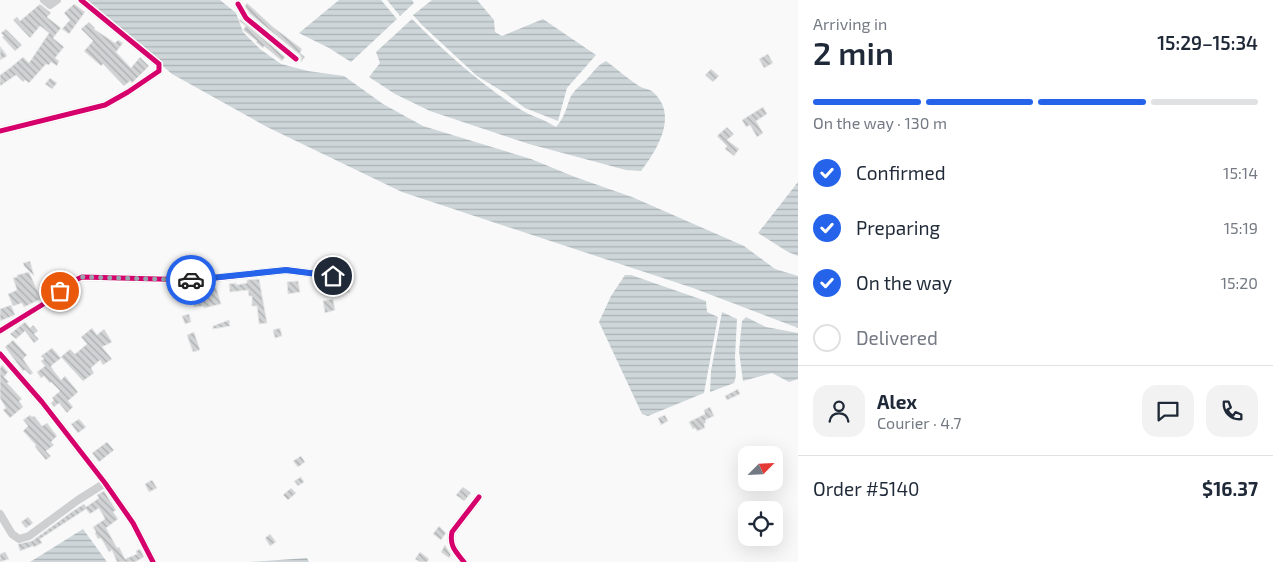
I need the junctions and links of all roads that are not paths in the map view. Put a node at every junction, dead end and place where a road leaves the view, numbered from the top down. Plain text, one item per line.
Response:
1 (44, 0) edge
2 (57, 0) edge
3 (81, 0) edge
4 (238, 1) edge
5 (296, 60) dead end
6 (0, 131) edge
7 (333, 276) dead end
8 (0, 331) edge
9 (0, 354) edge
10 (105, 483) junction
11 (479, 497) dead end
12 (0, 514) edge
13 (153, 562) edge
14 (464, 562) edge

1 - 2 street
3 - 6 street
4 - 5 street
7 - 8 street
9 - 10 street
10 - 12 street
10 - 13 street
11 - 14 street

